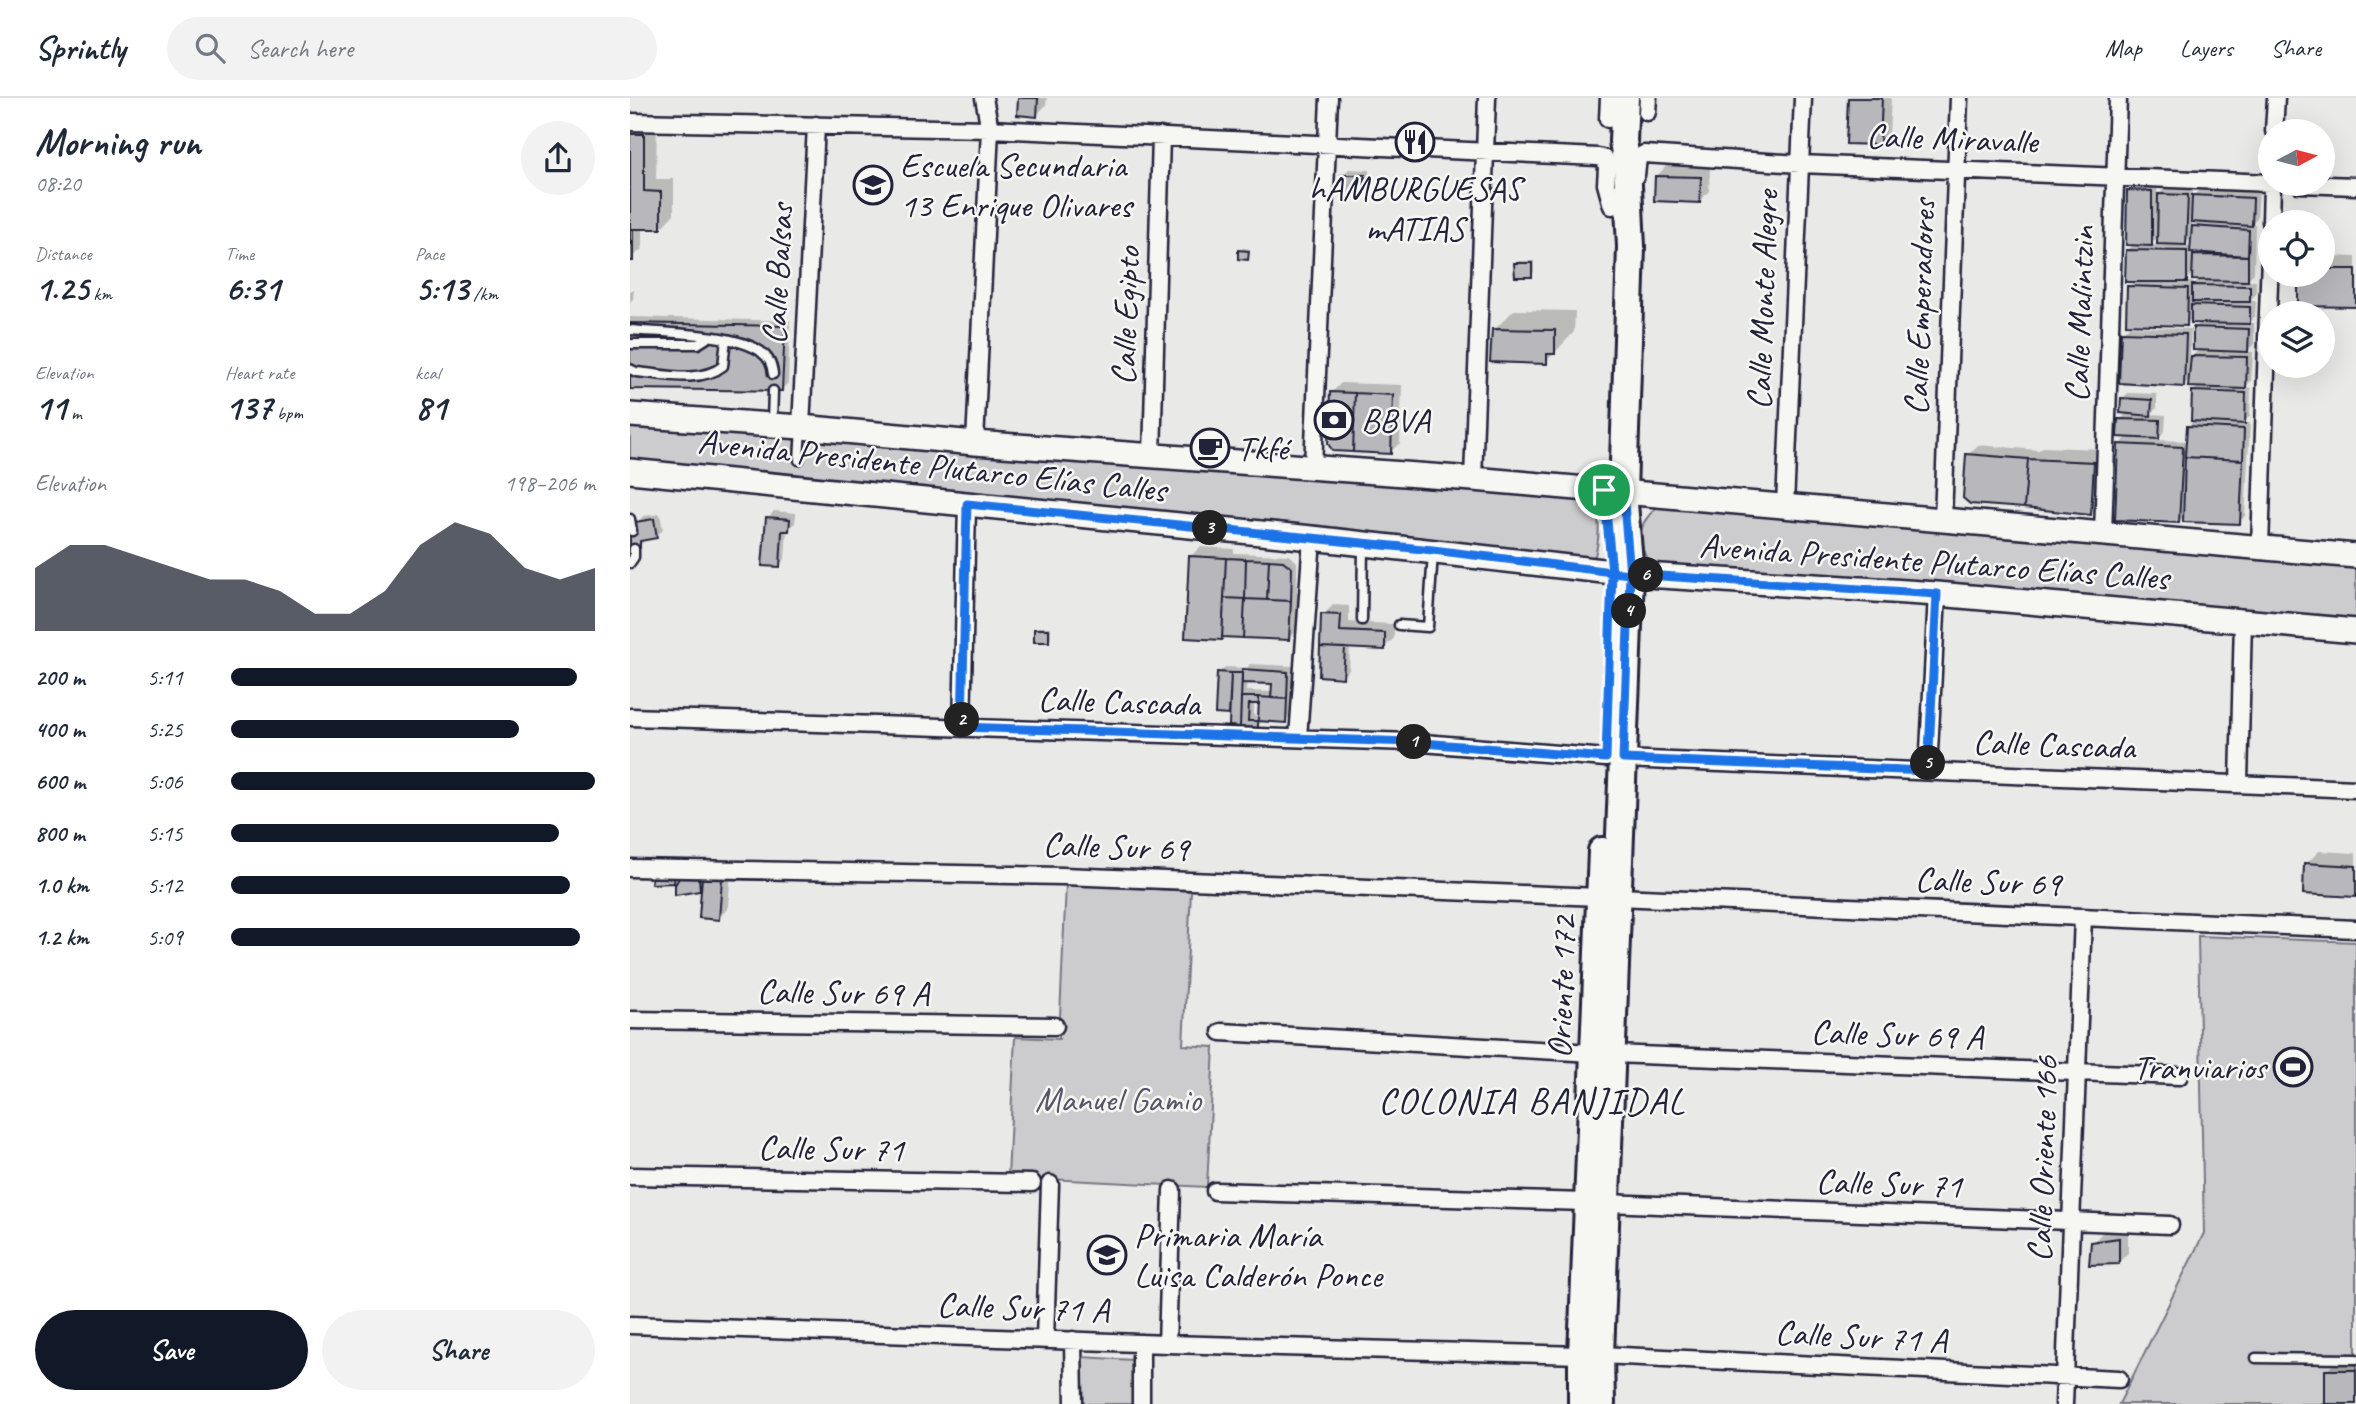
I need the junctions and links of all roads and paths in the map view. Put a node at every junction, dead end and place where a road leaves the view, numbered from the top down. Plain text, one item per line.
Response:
1 (984, 98) edge
2 (1329, 98) edge
3 (1487, 98) edge
4 (1609, 98) edge
5 (1803, 98) edge
6 (1959, 98) edge
7 (2118, 98) edge
8 (2276, 98) edge
9 (1640, 103) edge
10 (1608, 119) dead end
11 (2275, 119) edge
12 (630, 122) edge
13 (816, 125) junction
14 (990, 129) junction
15 (1161, 135) junction
16 (1327, 146) junction
17 (1614, 150) junction
18 (1485, 151) junction
19 (1800, 164) junction
20 (1956, 169) junction
21 (2115, 177) junction
22 (2258, 182) edge
23 (2335, 185) edge
24 (2356, 186) edge
25 (1631, 247) junction
26 (2269, 287) edge
27 (630, 330) edge
28 (709, 337) junction
29 (726, 339) junction
30 (630, 344) edge
31 (630, 369) edge
32 (773, 374) dead end
33 (773, 391) dead end
34 (630, 415) edge
35 (772, 425) junction
36 (801, 427) junction
37 (975, 443) junction
38 (1152, 456) junction
39 (799, 460) dead end
40 (1313, 467) junction
41 (630, 471) edge
42 (1473, 479) junction
43 (1613, 491) junction
44 (967, 504) junction
45 (1785, 505) junction
46 (630, 519) edge
47 (1943, 519) junction
48 (632, 531) dead end
49 (2103, 533) junction
50 (1312, 538) junction
51 (1363, 543) junction
52 (2260, 547) junction
53 (634, 549) dead end
54 (1433, 550) junction
55 (2356, 556) edge
56 (630, 563) edge
57 (1621, 573) junction
58 (1937, 594) junction
59 (1362, 620) dead end
60 (2243, 620) junction
61 (1399, 625) dead end
62 (2356, 631) edge
63 (630, 717) edge
64 (962, 727) junction
65 (1298, 738) junction
66 (1615, 758) junction
67 (1928, 771) junction
68 (2239, 783) junction
69 (2356, 789) edge
70 (630, 868) edge
71 (1609, 897) junction
72 (2083, 917) junction
73 (2356, 929) edge
74 (630, 1020) edge
75 (1055, 1026) dead end
76 (1221, 1032) dead end
77 (1603, 1054) junction
78 (2078, 1072) junction
79 (2179, 1076) dead end
80 (630, 1176) edge
81 (1032, 1183) dead end
82 (1050, 1184) dead end
83 (1172, 1190) dead end
84 (1214, 1191) dead end
85 (1597, 1203) junction
86 (2071, 1221) junction
87 (2170, 1225) dead end
88 (630, 1325) edge
89 (1045, 1340) junction
90 (1073, 1340) junction
91 (1141, 1343) junction
92 (1167, 1344) junction
93 (1591, 1355) junction
94 (2256, 1358) dead end
95 (2356, 1359) edge
96 (2066, 1377) junction
97 (2119, 1379) dead end
98 (1074, 1404) edge
99 (1141, 1404) edge
100 (1582, 1404) edge
101 (1601, 1404) edge
102 (2064, 1404) edge

1 - 14 street
2 - 16 street
3 - 18 street
4 - 10 street
5 - 19 street, Calle Monte Alegre
6 - 20 street, Calle Emperadores
7 - 21 street, Calle Malintzin
8 - 11 street
9 - 17 main road
12 - 13 street
13 - 14 street
13 - 36 street, Calle Balsas
14 - 15 street
14 - 37 street
15 - 16 street
15 - 38 street, Calle Egipto
16 - 18 street
16 - 40 street
17 - 18 street
17 - 25 main road
17 - 43 main road
18 - 42 street
19 - 20 street, Calle Miravalle
19 - 25 street, Calle Miravalle
19 - 45 street, Calle Monte Alegre
20 - 21 street, Calle Miravalle
20 - 47 street, Calle Emperadores
21 - 22 street, Calle Miravalle
21 - 49 street, Calle Malintzin
23 - 24 street
25 - 43 main road
26 - 52 street
27 - 28 lane
28 - 29 lane
28 - 30 lane
29 - 31 lane
29 - 32 lane
33 - 35 lane
34 - 35 main road, Avenida Presidente Plutarco Elías Calles
35 - 36 main road, Avenida Presidente Plutarco Elías Calles
36 - 37 main road, Avenida Presidente Plutarco Elías Calles
36 - 39 lane
37 - 38 main road, Avenida Presidente Plutarco Elías Calles
38 - 40 main road, Avenida Presidente Plutarco Elías Calles
40 - 42 main road, Avenida Presidente Plutarco Elías Calles
41 - 44 main road, Avenida Presidente Plutarco Elías Calles
42 - 43 main road, Avenida Presidente Plutarco Elías Calles
43 - 45 main road, Avenida Presidente Plutarco Elías Calles
43 - 57 main road, Oriente 172
44 - 50 main road, Avenida Presidente Plutarco Elías Calles
44 - 64 street
45 - 47 main road, Avenida Presidente Plutarco Elías Calles
46 - 48 lane
47 - 49 main road, Avenida Presidente Plutarco Elías Calles
49 - 52 main road, Avenida Presidente Plutarco Elías Calles
50 - 51 main road, Avenida Presidente Plutarco Elías Calles
50 - 65 street
51 - 54 main road, Avenida Presidente Plutarco Elías Calles
51 - 59 lane
52 - 55 main road, Avenida Presidente Plutarco Elías Calles
53 - 56 lane
54 - 57 main road, Avenida Presidente Plutarco Elías Calles
54 - 61 lane
57 - 58 main road, Avenida Presidente Plutarco Elías Calles
57 - 66 main road, Oriente 172
58 - 60 main road, Avenida Presidente Plutarco Elías Calles
58 - 67 street
60 - 62 main road, Avenida Presidente Plutarco Elías Calles
60 - 68 street
63 - 64 street, Calle Cascada
64 - 65 street, Calle Cascada
65 - 66 street, Calle Cascada
66 - 67 street, Calle Cascada
66 - 71 main road, Oriente 172
67 - 68 street, Calle Cascada
68 - 69 street, Calle Cascada
70 - 71 street, Calle Sur 69
71 - 72 street, Calle Sur 69
71 - 77 main road, Oriente 172
72 - 73 street, Calle Sur 69
72 - 78 street, Calle Oriente 166
74 - 75 street, Calle Sur 69 A
76 - 77 street, Calle Sur 69 A
77 - 78 street, Calle Sur 69 A
77 - 85 main road, Oriente 172
78 - 79 street, Calle Sur 69 A
78 - 86 street, Calle Oriente 166
80 - 81 street, Calle Sur 71
82 - 89 street
83 - 92 street
84 - 85 street, Calle Sur 71
85 - 86 street, Calle Sur 71
85 - 93 main road, Oriente 172
86 - 87 street, Calle Sur 71
86 - 96 street, Calle Oriente 166
88 - 89 street, Calle Sur 71 A
89 - 90 street, Calle Sur 71 A
90 - 91 street, Calle Sur 71 A
90 - 98 street
91 - 92 street, Calle Sur 71 A
91 - 99 street
92 - 93 street, Calle Sur 71 A
93 - 96 street, Calle Sur 71 A
93 - 100 main road, Oriente 172
93 - 101 main road, Oriente 172
94 - 95 lane
96 - 97 street, Calle Sur 71 A
96 - 102 street, Calle Oriente 166

